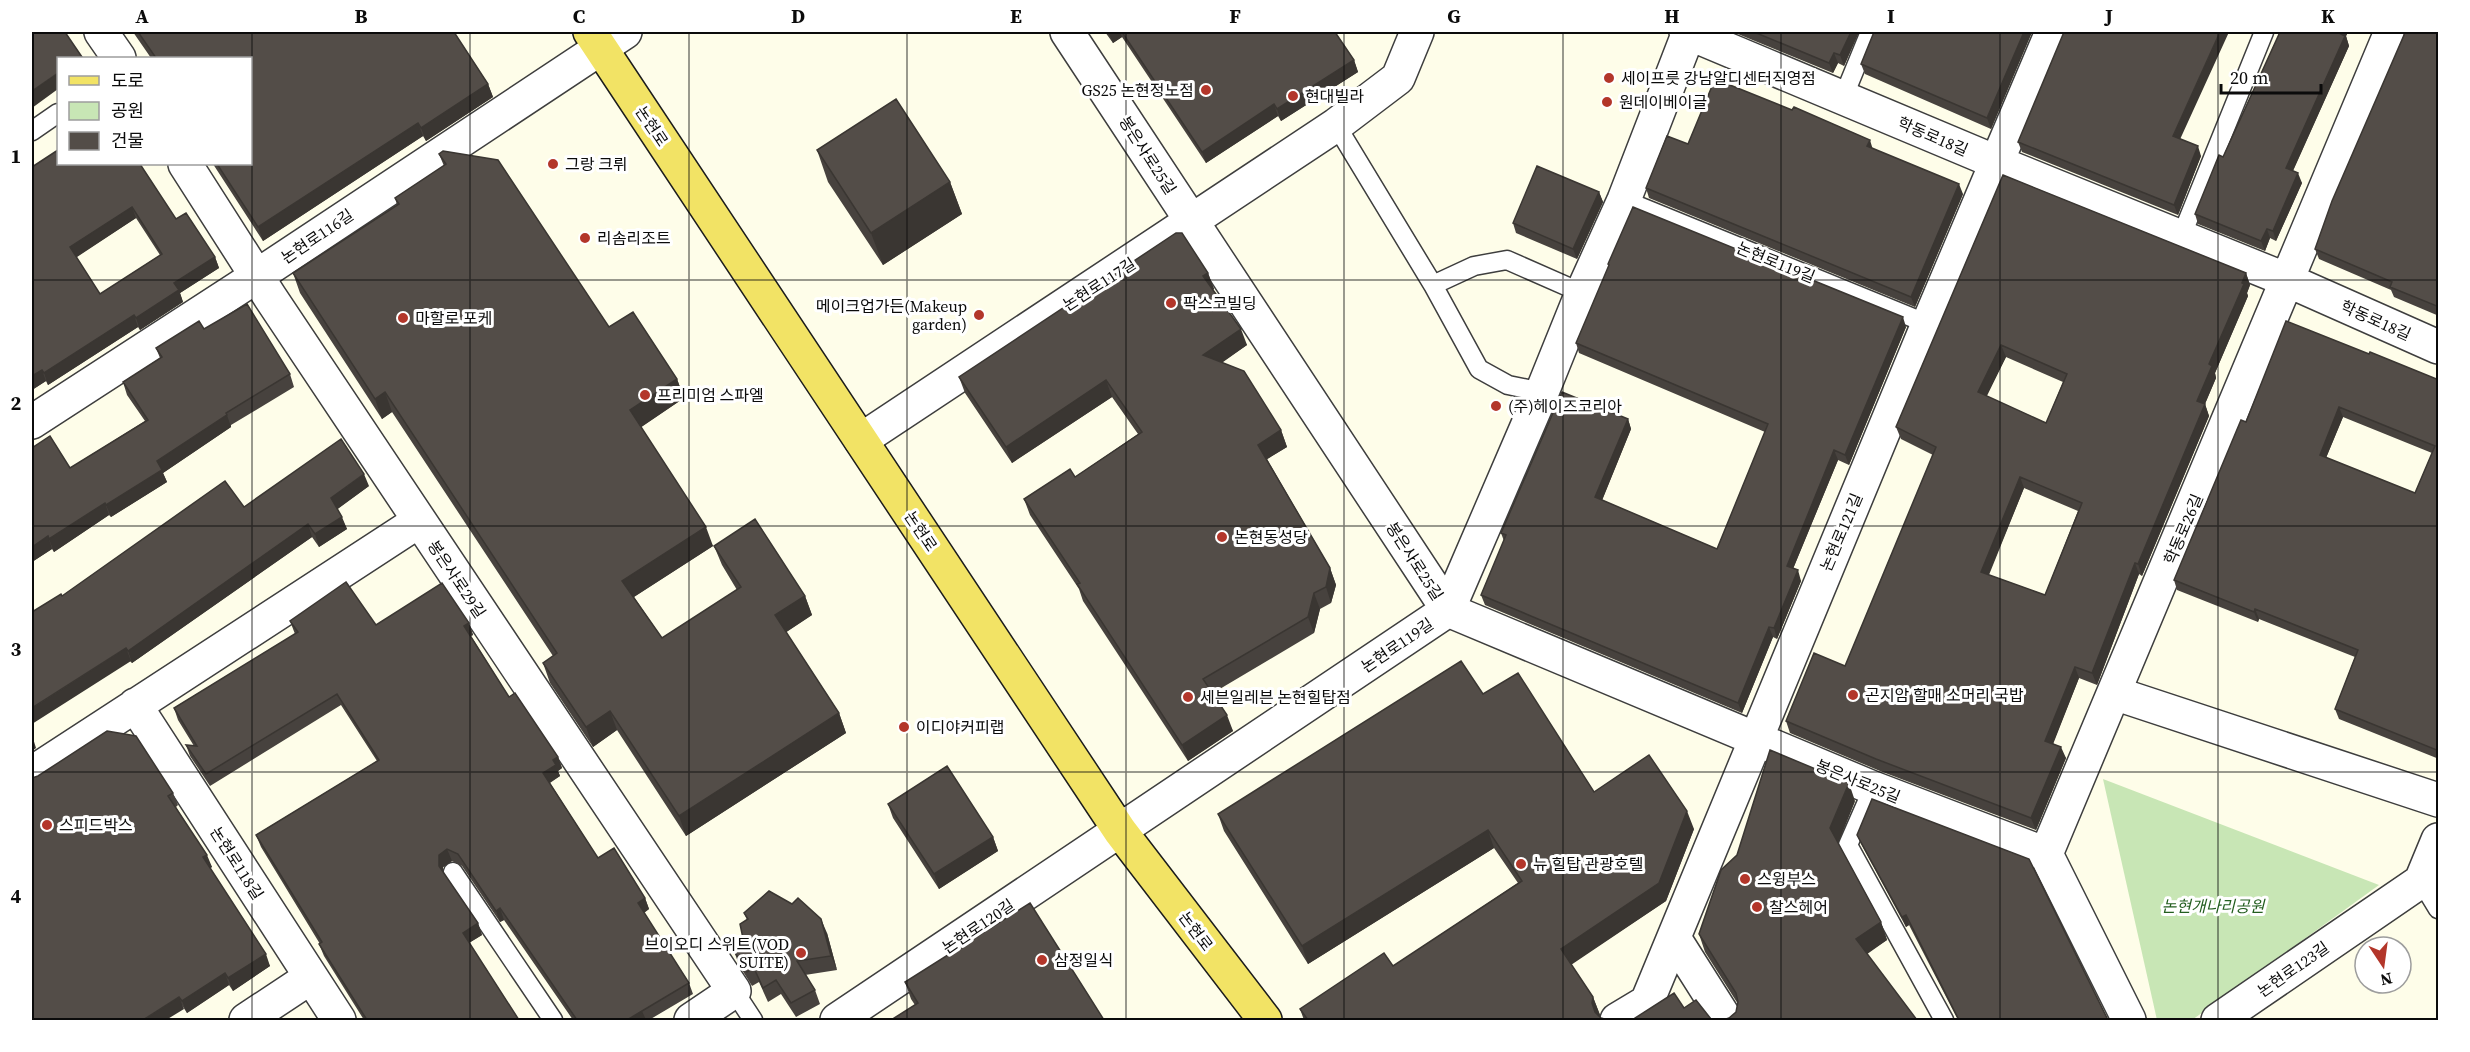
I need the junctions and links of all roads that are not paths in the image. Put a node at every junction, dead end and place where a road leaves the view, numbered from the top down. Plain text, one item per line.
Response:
1 (101, 32) edge
2 (1067, 32) edge
3 (1418, 32) edge
4 (1688, 32) edge
5 (1870, 32) edge
6 (2052, 32) edge
7 (2265, 32) edge
8 (2391, 32) edge
9 (605, 37) edge
10 (117, 57) edge
11 (1843, 98) junction
12 (57, 114) edge
13 (1336, 125) junction
14 (32, 131) edge
15 (1996, 162) junction
16 (186, 165) edge
17 (1624, 201) junction
18 (1192, 222) junction
19 (2181, 237) junction
20 (257, 276) junction
21 (2288, 280) junction
22 (1433, 285) junction
23 (1582, 293) junction
24 (1928, 324) junction
25 (2439, 347) edge
26 (1542, 392) junction
27 (32, 422) edge
28 (861, 440) junction
29 (419, 521) junction
30 (1448, 610) junction
31 (2114, 693) junction
32 (135, 705) junction
33 (1755, 739) junction
34 (32, 772) edge
35 (1873, 788) junction
36 (2439, 800) edge
37 (1120, 831) junction
38 (2439, 840) edge
39 (2046, 854) junction
40 (453, 872) edge
41 (2430, 885) edge
42 (2439, 909) edge
43 (1674, 938) junction
44 (311, 977) junction
45 (734, 991) junction
46 (246, 1020) edge
47 (339, 1020) edge
48 (553, 1020) edge
49 (691, 1020) edge
50 (753, 1020) edge
51 (837, 1020) edge
52 (1265, 1020) edge
53 (1617, 1020) edge
54 (1726, 1020) edge
55 (1944, 1020) edge
56 (2129, 1020) edge
57 (2218, 1020) edge

1 - 10 street
2 - 18 street, 봉은사로25길
3 - 13 street, 논현로117길
4 - 11 street, 학동로18길
4 - 17 street, 논현로119길
5 - 11 lane
6 - 15 street, 논현로121길
7 - 19 lane
8 - 21 street, 학동로26길
9 - 20 street, 논현로116길
9 - 28 main road, 논현로
11 - 15 street, 학동로18길
12 - 14 lane
13 - 18 street, 논현로117길
13 - 22 lane
15 - 19 street, 학동로18길
15 - 24 street, 논현로121길
16 - 20 street, 봉은사로29길
17 - 23 street, 논현로119길
17 - 24 lane, 논현로119길
18 - 28 street, 논현로117길
18 - 30 street, 봉은사로25길
19 - 21 street, 학동로18길
20 - 27 street, 논현로116길
20 - 29 street, 봉은사로29길
21 - 25 street, 학동로18길
21 - 31 street, 학동로26길
22 - 23 lane
22 - 26 lane
23 - 26 street, 논현로119길
24 - 33 street, 논현로121길
26 - 30 street, 논현로119길
28 - 37 main road, 논현로
29 - 32 street
29 - 45 street, 봉은사로29길
30 - 33 street, 봉은사로25길
30 - 37 street, 논현로119길
31 - 36 street
31 - 39 street, 학동로26길
32 - 34 street
32 - 44 street, 논현로118길
33 - 35 street, 봉은사로25길
33 - 43 street, 논현로121길
35 - 39 street, 봉은사로25길
35 - 55 lane
37 - 51 street, 논현로120길
37 - 52 main road, 논현로
38 - 41 street
39 - 56 street
40 - 48 lane
41 - 42 lane
41 - 57 street, 논현로123길
43 - 53 street, 논현로121길
43 - 54 street
44 - 46 street
44 - 47 street, 논현로118길
45 - 49 street
45 - 50 lane

